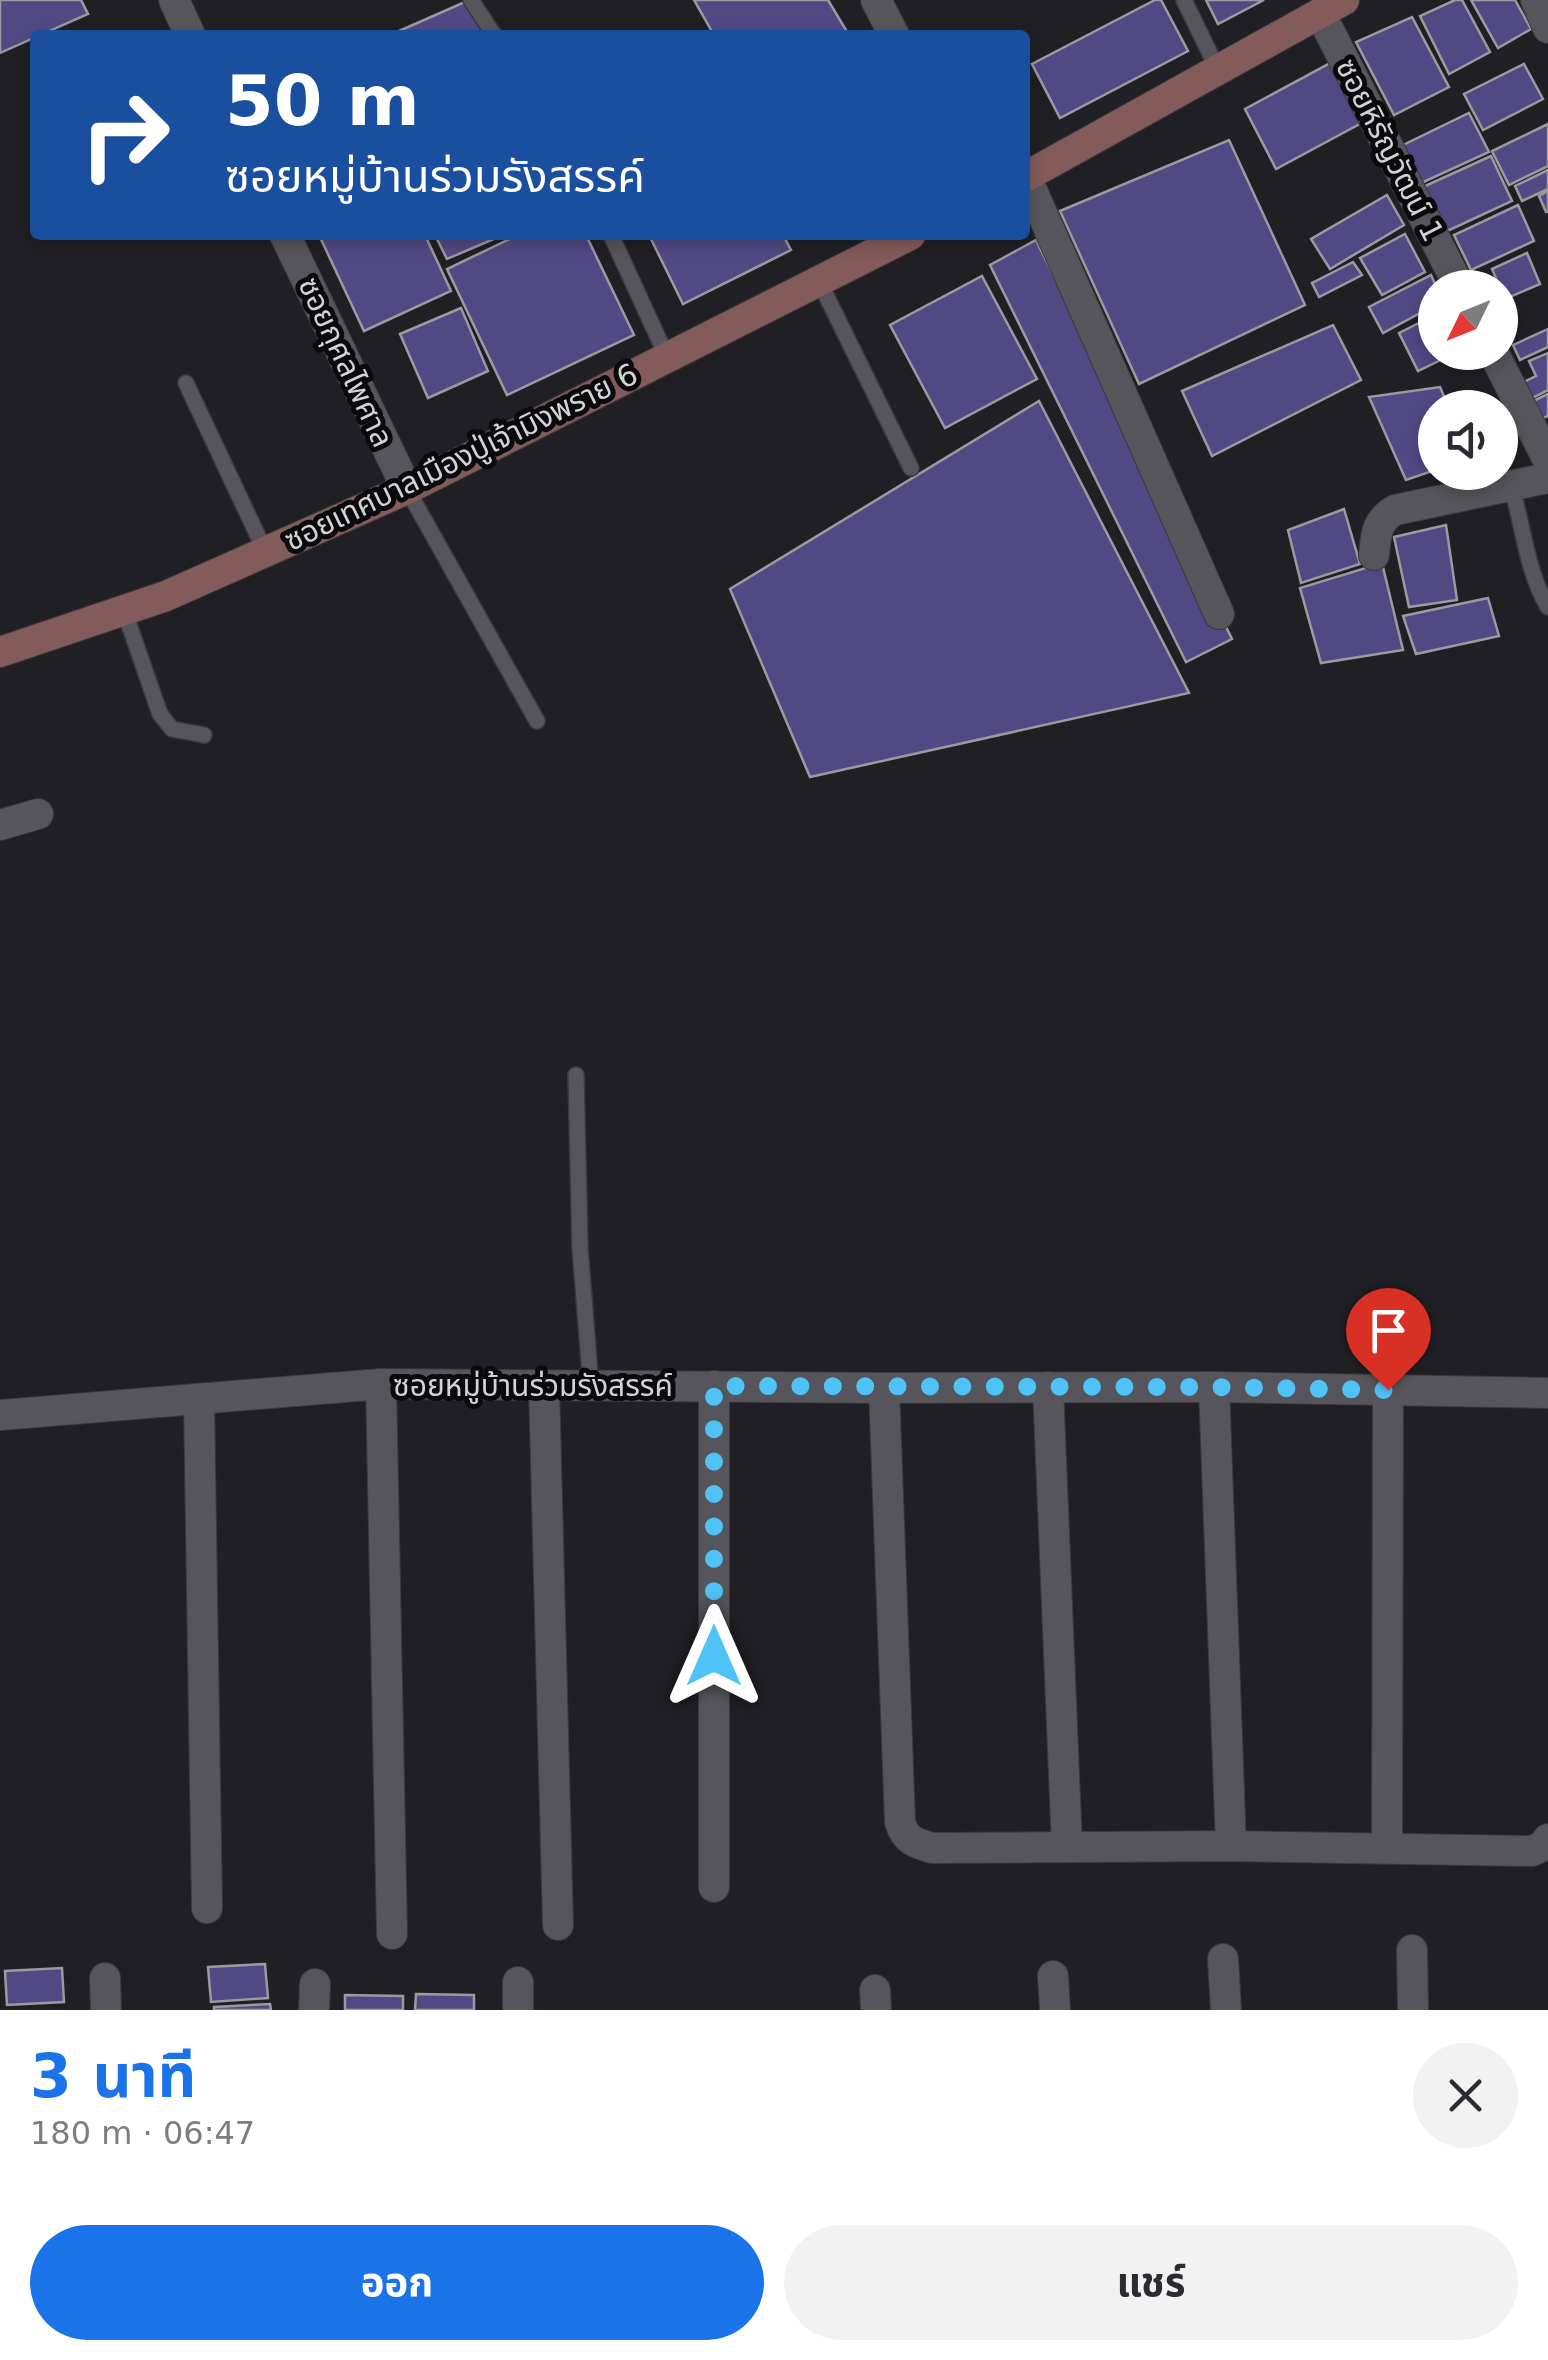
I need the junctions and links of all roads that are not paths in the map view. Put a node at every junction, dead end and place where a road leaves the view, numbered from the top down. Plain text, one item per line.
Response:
1 (174, 0) edge
2 (471, 0) edge
3 (876, 0) edge
4 (1184, 0) edge
5 (1536, 0) edge
6 (1332, 6) edge
7 (1548, 28) edge
8 (188, 30) edge
9 (491, 30) edge
10 (891, 30) edge
11 (1218, 70) junction
12 (1030, 175) edge
13 (1030, 186) edge
14 (288, 240) edge
15 (613, 240) edge
16 (900, 240) edge
17 (1452, 270) edge
18 (819, 281) junction
19 (667, 357) junction
20 (1502, 370) edge
21 (186, 383) dead end
22 (1548, 460) edge
23 (911, 468) dead end
24 (1548, 478) edge
25 (1518, 484) edge
26 (406, 490) junction
27 (1488, 490) edge
28 (1513, 490) edge
29 (265, 552) junction
30 (1374, 555) dead end
31 (1548, 608) edge
32 (124, 610) junction
33 (1220, 614) dead end
34 (0, 652) edge
35 (537, 721) dead end
36 (204, 734) dead end
37 (38, 814) dead end
38 (0, 825) edge
39 (576, 1075) dead end
40 (381, 1384) junction
41 (544, 1385) junction
42 (590, 1386) junction
43 (714, 1386) junction
44 (1048, 1387) junction
45 (1214, 1387) junction
46 (884, 1388) junction
47 (1388, 1390) junction
48 (1548, 1393) edge
49 (199, 1401) junction
50 (0, 1415) edge
51 (1548, 1839) edge
52 (1231, 1846) junction
53 (1067, 1847) junction
54 (1387, 1848) junction
55 (714, 1887) dead end
56 (207, 1908) dead end
57 (558, 1925) dead end
58 (392, 1934) dead end
59 (1412, 1950) dead end
60 (1223, 1959) dead end
61 (1053, 1976) dead end
62 (105, 1978) dead end
63 (106, 2010) edge
64 (1056, 2010) edge
65 (1226, 2010) edge
66 (1413, 2010) edge

1 - 8 street
2 - 9 lane
3 - 10 street
4 - 11 lane
5 - 7 street
6 - 11 street
6 - 17 street, ซอยหิรัญวัฒน์ 1
11 - 12 street
13 - 33 street
14 - 26 street, ซอยกุศลไพศาล
15 - 19 lane
16 - 18 street, ซอยเทศบาลเมืองปู่เจ้ามิงพราย 6
18 - 19 street, ซอยเทศบาลเมืองปู่เจ้ามิงพราย 6
18 - 23 lane
19 - 26 street, ซอยเทศบาลเมืองปู่เจ้ามิงพราย 6
20 - 22 street
21 - 29 lane
24 - 25 street
26 - 29 street, ซอยเทศบาลเมืองปู่เจ้ามิงพราย 6
26 - 35 lane
27 - 30 street
28 - 31 lane
29 - 32 street, ซอยเทศบาลเมืองปู่เจ้ามิงพราย 6
32 - 34 street, ซอยเทศบาลเมืองปู่เจ้ามิงพราย 6
32 - 36 lane
37 - 38 street
39 - 42 lane
40 - 41 street, ซอยหมู่บ้านร่วมรังสรรค์
40 - 49 street, ซอยหมู่บ้านร่วมรังสรรค์
40 - 58 street
41 - 42 street, ซอยหมู่บ้านร่วมรังสรรค์
41 - 57 street
42 - 43 street, ซอยหมู่บ้านร่วมรังสรรค์
43 - 46 street, ซอยหมู่บ้านร่วมรังสรรค์
43 - 55 street
44 - 45 street, ซอยหมู่บ้านร่วมรังสรรค์
44 - 46 street, ซอยหมู่บ้านร่วมรังสรรค์
44 - 53 street
45 - 47 street, ซอยหมู่บ้านร่วมรังสรรค์
45 - 52 street
46 - 53 street
47 - 48 street, ซอยหมู่บ้านร่วมรังสรรค์
47 - 54 street
49 - 50 street, ซอยหมู่บ้านร่วมรังสรรค์
49 - 56 street
51 - 54 street
52 - 53 street
52 - 54 street
59 - 66 street
60 - 65 street
61 - 64 street
62 - 63 street

